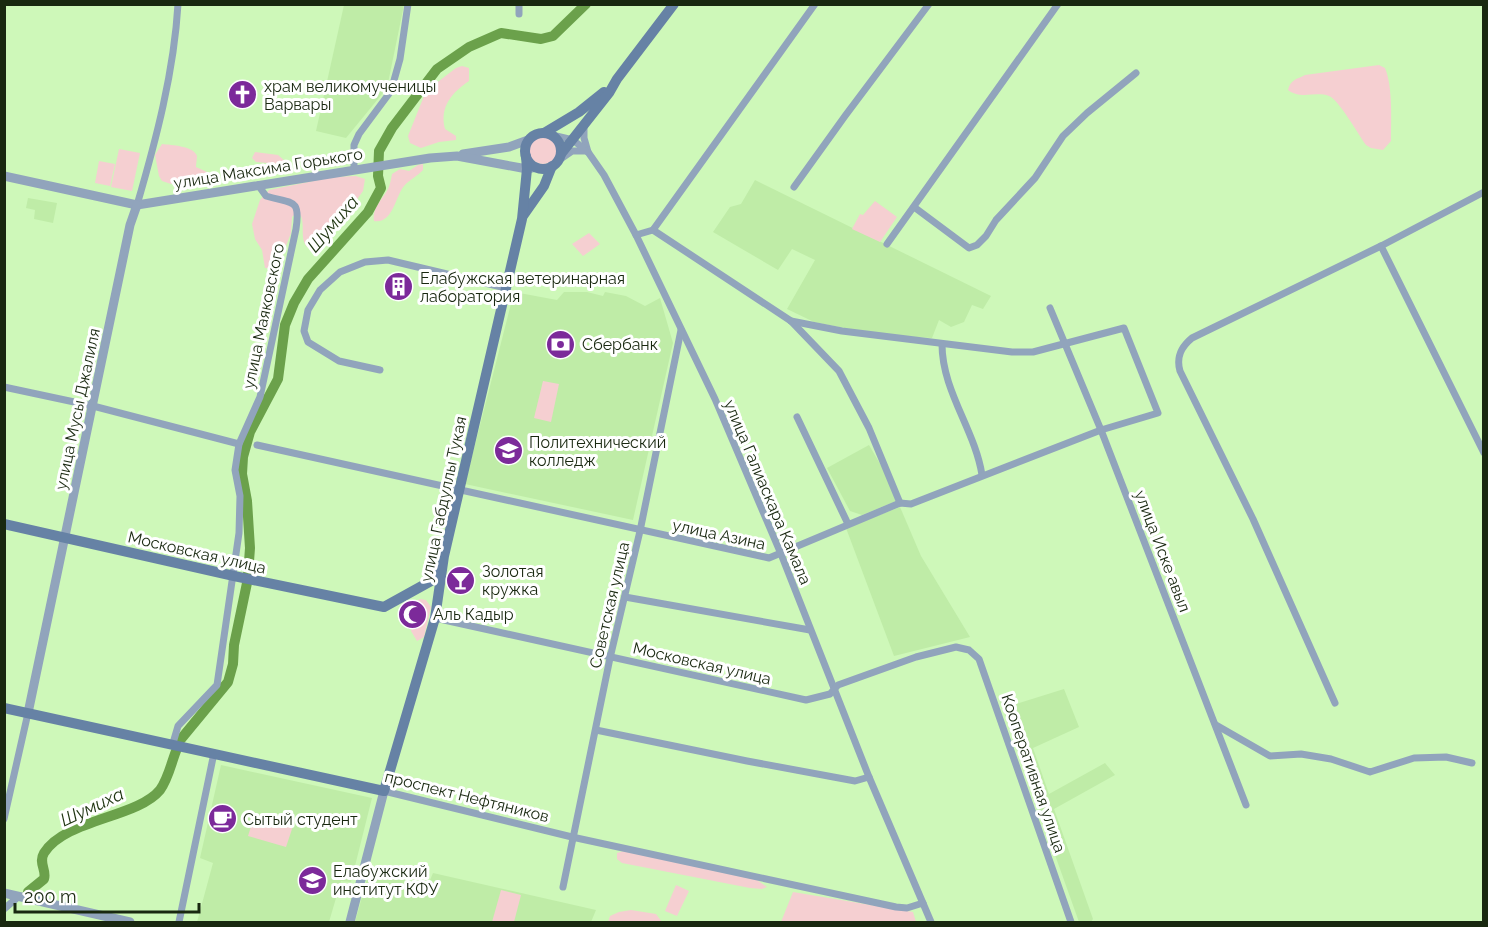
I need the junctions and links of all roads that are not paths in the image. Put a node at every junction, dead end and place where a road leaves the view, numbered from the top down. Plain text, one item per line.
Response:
1 (178, 4) edge
2 (408, 4) edge
3 (519, 4) edge
4 (674, 4) edge
5 (815, 4) edge
6 (929, 4) edge
7 (1058, 4) edge
8 (519, 14) dead end
9 (1136, 73) dead end
10 (617, 79) junction
11 (584, 123) junction
12 (548, 134) junction
13 (528, 140) junction
14 (573, 140) junction
15 (588, 152) junction
16 (457, 156) junction
17 (557, 160) junction
18 (532, 168) junction
19 (354, 170) junction
20 (4, 176) edge
21 (258, 185) junction
22 (794, 187) dead end
23 (1484, 192) edge
24 (137, 205) junction
25 (914, 207) junction
26 (522, 219) junction
27 (653, 231) junction
28 (636, 235) junction
29 (887, 244) dead end
30 (1381, 246) junction
31 (506, 288) junction
32 (1050, 309) dead end
33 (791, 321) junction
34 (681, 330) junction
35 (942, 344) junction
36 (1065, 344) junction
37 (380, 370) dead end
38 (4, 387) edge
39 (93, 406) junction
40 (797, 417) dead end
41 (1101, 430) junction
42 (239, 444) junction
43 (257, 445) dead end
44 (1484, 453) edge
45 (982, 475) junction
46 (459, 490) junction
47 (900, 503) junction
48 (4, 524) edge
49 (848, 524) junction
50 (640, 531) junction
51 (65, 538) junction
52 (781, 554) junction
53 (444, 556) junction
54 (234, 576) junction
55 (418, 590) junction
56 (625, 597) junction
57 (437, 606) junction
58 (435, 618) junction
59 (810, 630) junction
60 (956, 647) joint
61 (610, 658) junction
62 (835, 690) junction
63 (1335, 703) dead end
64 (4, 708) edge
65 (28, 713) junction
66 (1216, 725) junction
67 (596, 730) junction
68 (173, 743) junction
69 (214, 753) junction
70 (1472, 763) dead end
71 (869, 777) junction
72 (384, 791) junction
73 (1246, 805) dead end
74 (4, 819) edge
75 (572, 837) junction
76 (563, 887) dead end
77 (4, 893) edge
78 (18, 897) junction
79 (923, 903) junction
80 (4, 909) edge
81 (130, 922) edge
82 (179, 922) edge
83 (350, 922) edge
84 (931, 922) edge
85 (1071, 922) edge

1 - 24 street, улица Мусы Джалиля
2 - 19 street
3 - 8 street
4 - 10 main road
5 - 27 street
6 - 22 street
7 - 25 street
9 - 25 street
10 - 11 main road
10 - 12 main road
11 - 14 main road
11 - 15 street
12 - 13 main road
12 - 14 street, улица Галиаскара Камала
12 - 17 main road
13 - 16 street
13 - 18 main road
14 - 15 street, улица Галиаскара Камала
14 - 17 main road
15 - 17 street
15 - 28 street, улица Галиаскара Камала
16 - 18 street, улица Максима Горького
16 - 19 street, улица Максима Горького
17 - 18 main road, улица Максима Горького
17 - 26 main road, улица Габдуллы Тукая
18 - 26 main road, улица Габдуллы Тукая
19 - 21 street, улица Максима Горького
20 - 24 street, улица Максима Горького
21 - 24 street, улица Максима Горького
21 - 42 street, улица Маяковского
23 - 30 street
24 - 39 street, улица Мусы Джалиля
25 - 29 street
26 - 31 main road, улица Габдуллы Тукая
27 - 28 street
27 - 33 street
28 - 34 street, улица Галиаскара Камала
30 - 44 street
30 - 63 street
31 - 37 street
31 - 46 main road, улица Габдуллы Тукая
32 - 36 street, улица Иске авыл
33 - 35 street
33 - 47 street
34 - 50 street, Советская улица
34 - 52 street, улица Галиаскара Камала
35 - 36 street
35 - 45 street
36 - 41 street, улица Иске авыл
36 - 41 street, улица Азина
38 - 39 street
39 - 42 street
39 - 51 street, улица Мусы Джалиля
40 - 49 street
41 - 45 street, улица Азина
41 - 66 street, улица Иске авыл
42 - 54 street, улица Маяковского
43 - 46 street, улица Азина
45 - 47 street, улица Азина
46 - 50 street, улица Азина
46 - 53 main road, улица Габдуллы Тукая
47 - 49 street, улица Азина
48 - 51 main road, Московская улица
49 - 52 street, улица Азина
50 - 52 street, улица Азина
50 - 56 street, Советская улица
51 - 54 main road, Московская улица
51 - 65 street, улица Мусы Джалиля
52 - 59 street, улица Галиаскара Камала
53 - 55 main road
53 - 57 main road, улица Габдуллы Тукая
54 - 55 main road, Московская улица
54 - 68 street, улица Маяковского
55 - 57 main road
56 - 59 street
56 - 61 street, Советская улица
57 - 58 main road, улица Габдуллы Тукая
58 - 61 street, Московская улица
58 - 72 main road, улица Габдуллы Тукая
59 - 62 street, улица Галиаскара Камала
60 - 62 street, Московская улица
60 - 85 street, Кооперативная улица
61 - 62 street, Московская улица
61 - 67 street, Советская улица
62 - 71 street, улица Галиаскара Камала
64 - 65 main road, проспект Нефтяников
65 - 68 main road, проспект Нефтяников
65 - 74 street, улица Мусы Джалиля
66 - 70 street
66 - 73 street, улица Иске авыл
67 - 71 street
67 - 75 street, Советская улица
68 - 69 main road, проспект Нефтяников
69 - 72 main road, проспект Нефтяников
69 - 82 street
71 - 79 street, улица Галиаскара Камала
72 - 75 street, проспект Нефтяников
72 - 83 street, улица Габдуллы Тукая
75 - 76 street, Советская улица
75 - 79 street, проспект Нефтяников
77 - 78 street
78 - 80 street
78 - 81 street
79 - 84 street, улица Галиаскара Камала

